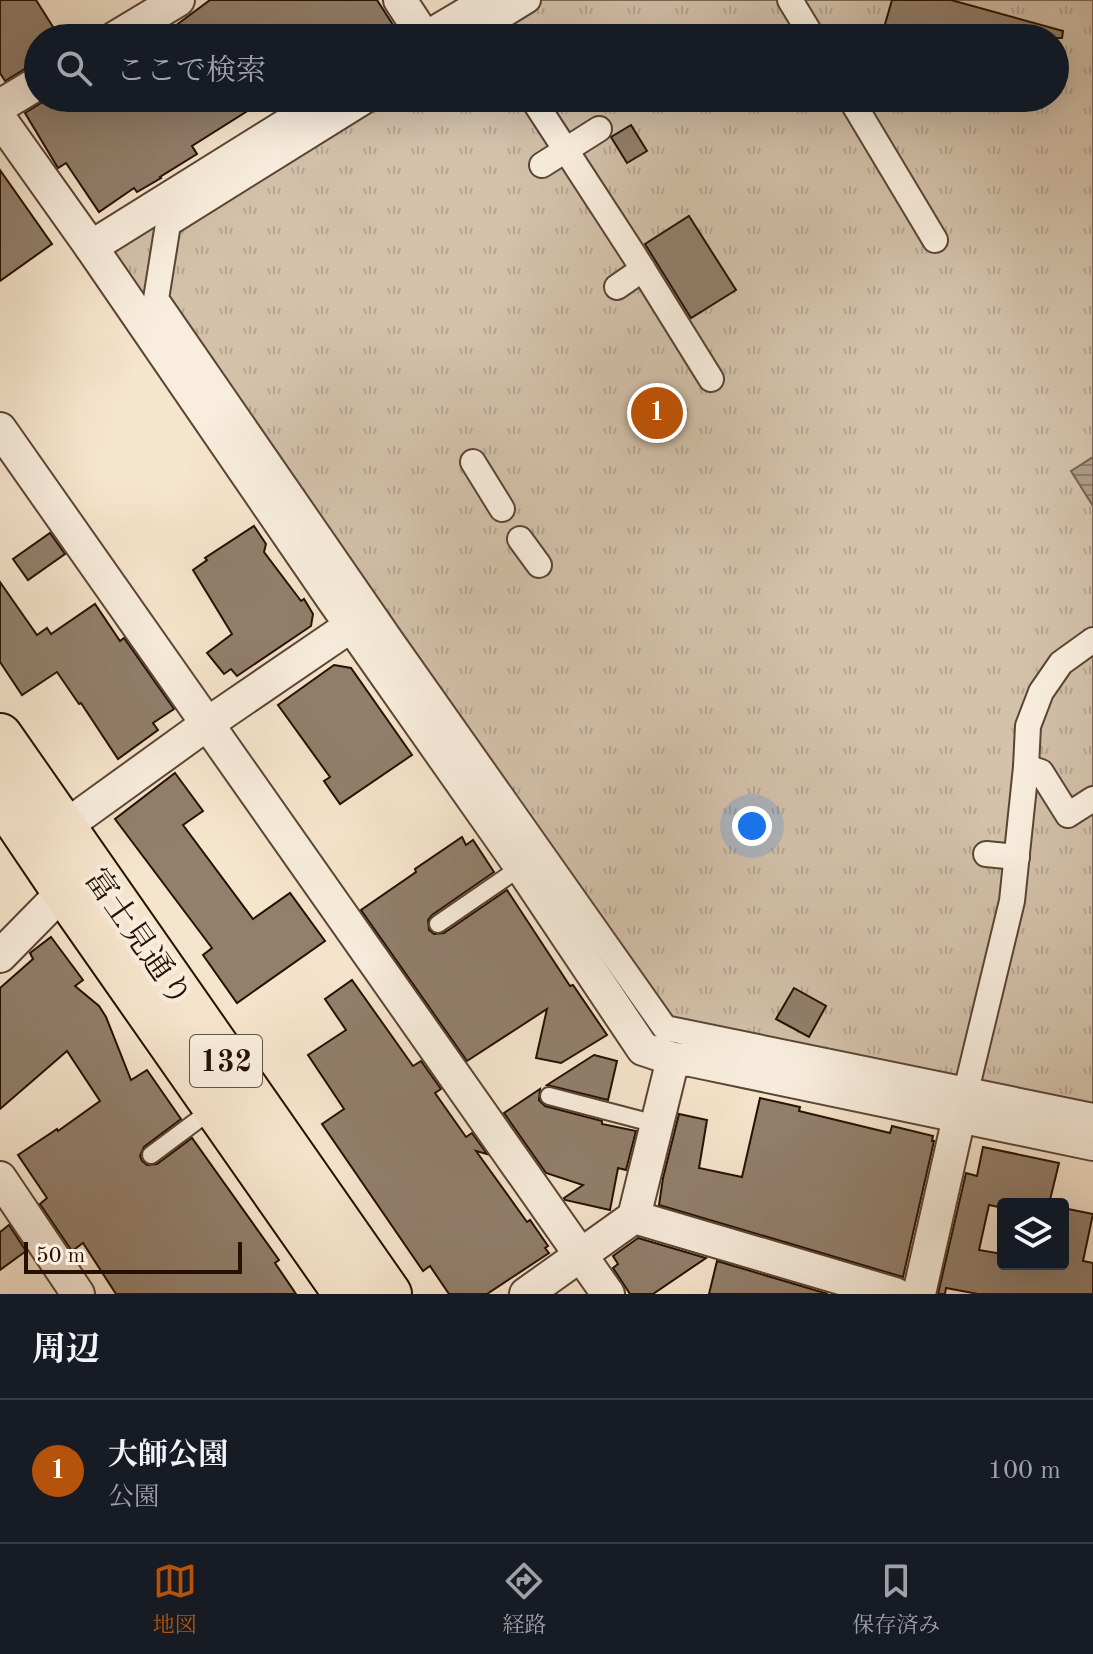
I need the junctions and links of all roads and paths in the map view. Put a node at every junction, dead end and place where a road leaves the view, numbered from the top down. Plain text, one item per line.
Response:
1 (400, 0) edge
2 (528, 0) edge
3 (790, 0) edge
4 (160, 5) edge
5 (134, 24) edge
6 (416, 24) edge
7 (487, 24) edge
8 (805, 24) edge
9 (24, 91) edge
10 (0, 106) edge
11 (308, 112) edge
12 (348, 112) edge
13 (541, 112) edge
14 (858, 112) edge
15 (0, 119) edge
16 (599, 129) dead end
17 (566, 150) junction
18 (542, 165) dead end
19 (935, 240) dead end
20 (91, 247) junction
21 (643, 269) junction
22 (617, 287) dead end
23 (711, 379) dead end
24 (0, 429) edge
25 (473, 462) dead end
26 (502, 509) dead end
27 (520, 539) dead end
28 (539, 565) dead end
29 (352, 625) junction
30 (1093, 640) edge
31 (207, 724) junction
32 (0, 736) edge
33 (1026, 767) junction
34 (0, 796) edge
35 (1093, 799) edge
36 (63, 828) junction
37 (986, 854) dead end
38 (1017, 857) junction
39 (521, 867) junction
40 (64, 891) junction
41 (438, 924) dead end
42 (0, 956) edge
43 (673, 1059) junction
44 (549, 1096) dead end
45 (962, 1104) junction
46 (215, 1107) junction
47 (1093, 1116) edge
48 (656, 1124) junction
49 (1093, 1144) edge
50 (151, 1155) dead end
51 (0, 1178) edge
52 (634, 1217) junction
53 (580, 1255) junction
54 (78, 1294) edge
55 (346, 1294) edge
56 (389, 1294) edge
57 (526, 1294) edge
58 (608, 1294) edge
59 (895, 1294) edge
60 (919, 1294) edge

1 - 6 street
2 - 7 street
3 - 8 street
4 - 5 street
9 - 10 street
11 - 20 street
12 - 45 street
13 - 17 street
14 - 19 street
15 - 20 street
16 - 17 street
17 - 18 street
17 - 21 street
20 - 29 street
21 - 22 street
21 - 23 street
24 - 31 street
25 - 26 street
27 - 28 street
29 - 31 street
29 - 39 street
30 - 33 street
31 - 36 street
31 - 53 street
32 - 36 highway, 富士見通り / 132
33 - 35 street
33 - 38 street
34 - 40 highway, 富士見通り / 132
36 - 40 street
36 - 56 highway, 富士見通り / 132
37 - 38 street
38 - 45 street
39 - 41 lane
39 - 43 street
40 - 42 street
40 - 46 highway, 富士見通り / 132
43 - 45 street
43 - 48 street
44 - 48 lane
45 - 47 street
45 - 49 street
45 - 60 street
46 - 50 lane
46 - 55 highway, 富士見通り / 132
48 - 52 street
51 - 54 street
52 - 53 street
52 - 59 street
53 - 57 street
53 - 58 street

